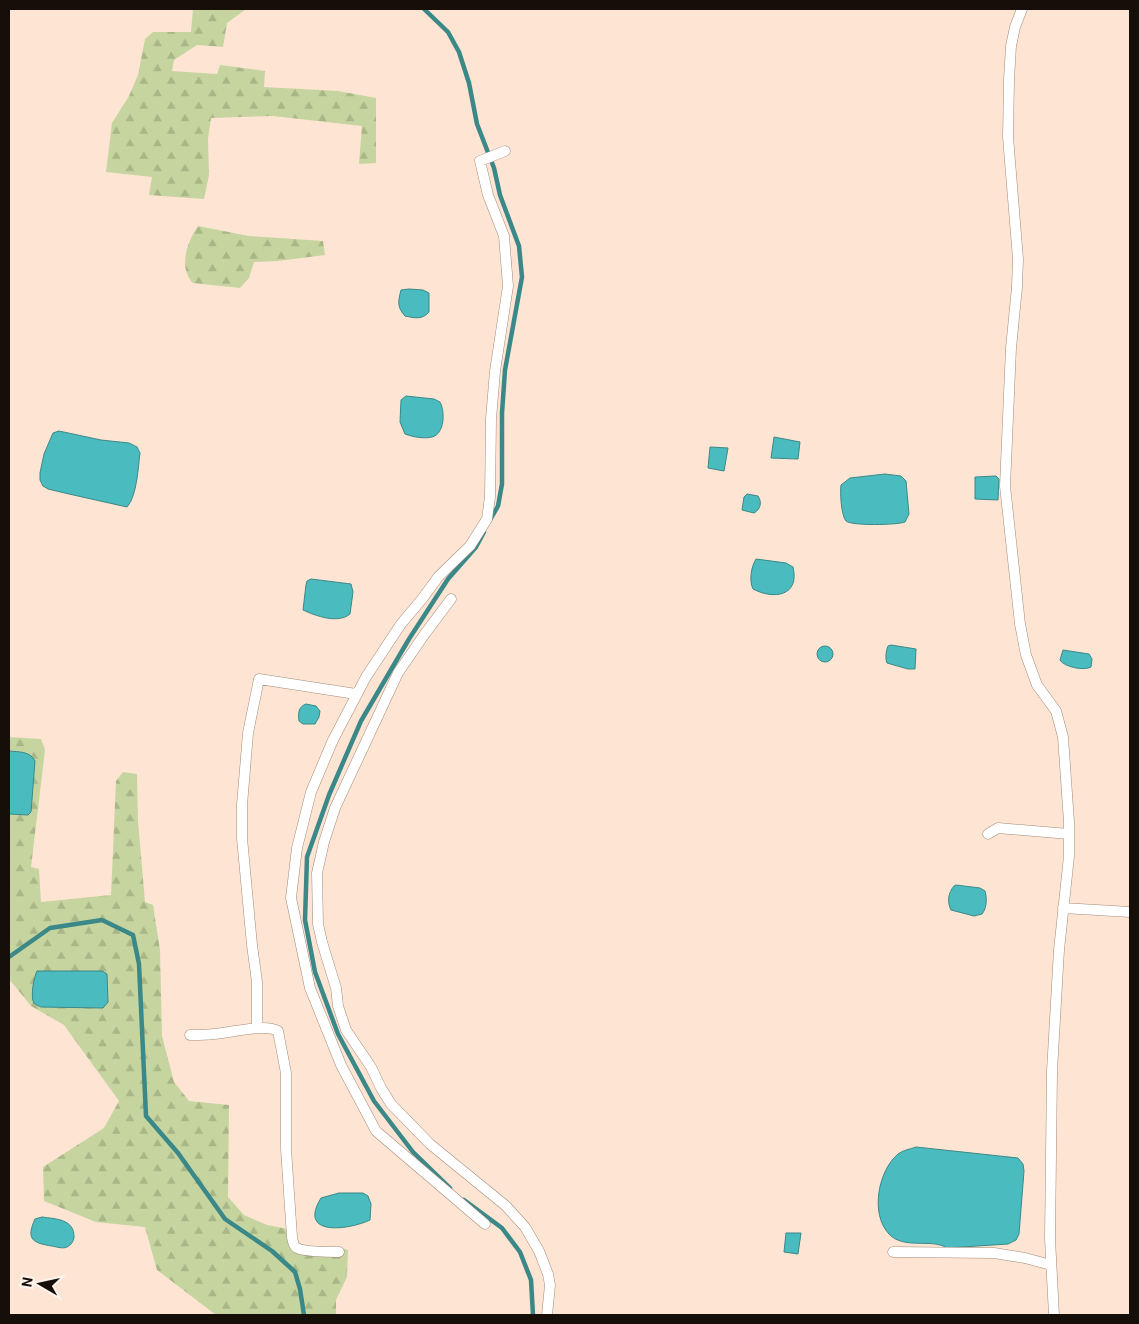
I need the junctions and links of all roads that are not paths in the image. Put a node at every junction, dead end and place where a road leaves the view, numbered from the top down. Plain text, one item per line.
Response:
1 (1022, 9) edge
2 (495, 155) dead end
3 (451, 599) dead end
4 (356, 694) junction
5 (988, 834) dead end
6 (1069, 834) junction
7 (1063, 908) junction
8 (1130, 912) edge
9 (256, 1028) junction
10 (190, 1035) dead end
11 (485, 1224) dead end
12 (339, 1252) dead end
13 (892, 1252) dead end
14 (1051, 1265) junction
15 (547, 1315) edge
16 (1054, 1315) edge

1 - 6 street
2 - 4 street
3 - 15 street
4 - 9 street
4 - 11 street
5 - 6 street
6 - 7 street
7 - 8 street
7 - 14 street
9 - 10 street
9 - 12 street
13 - 14 street
14 - 16 street

